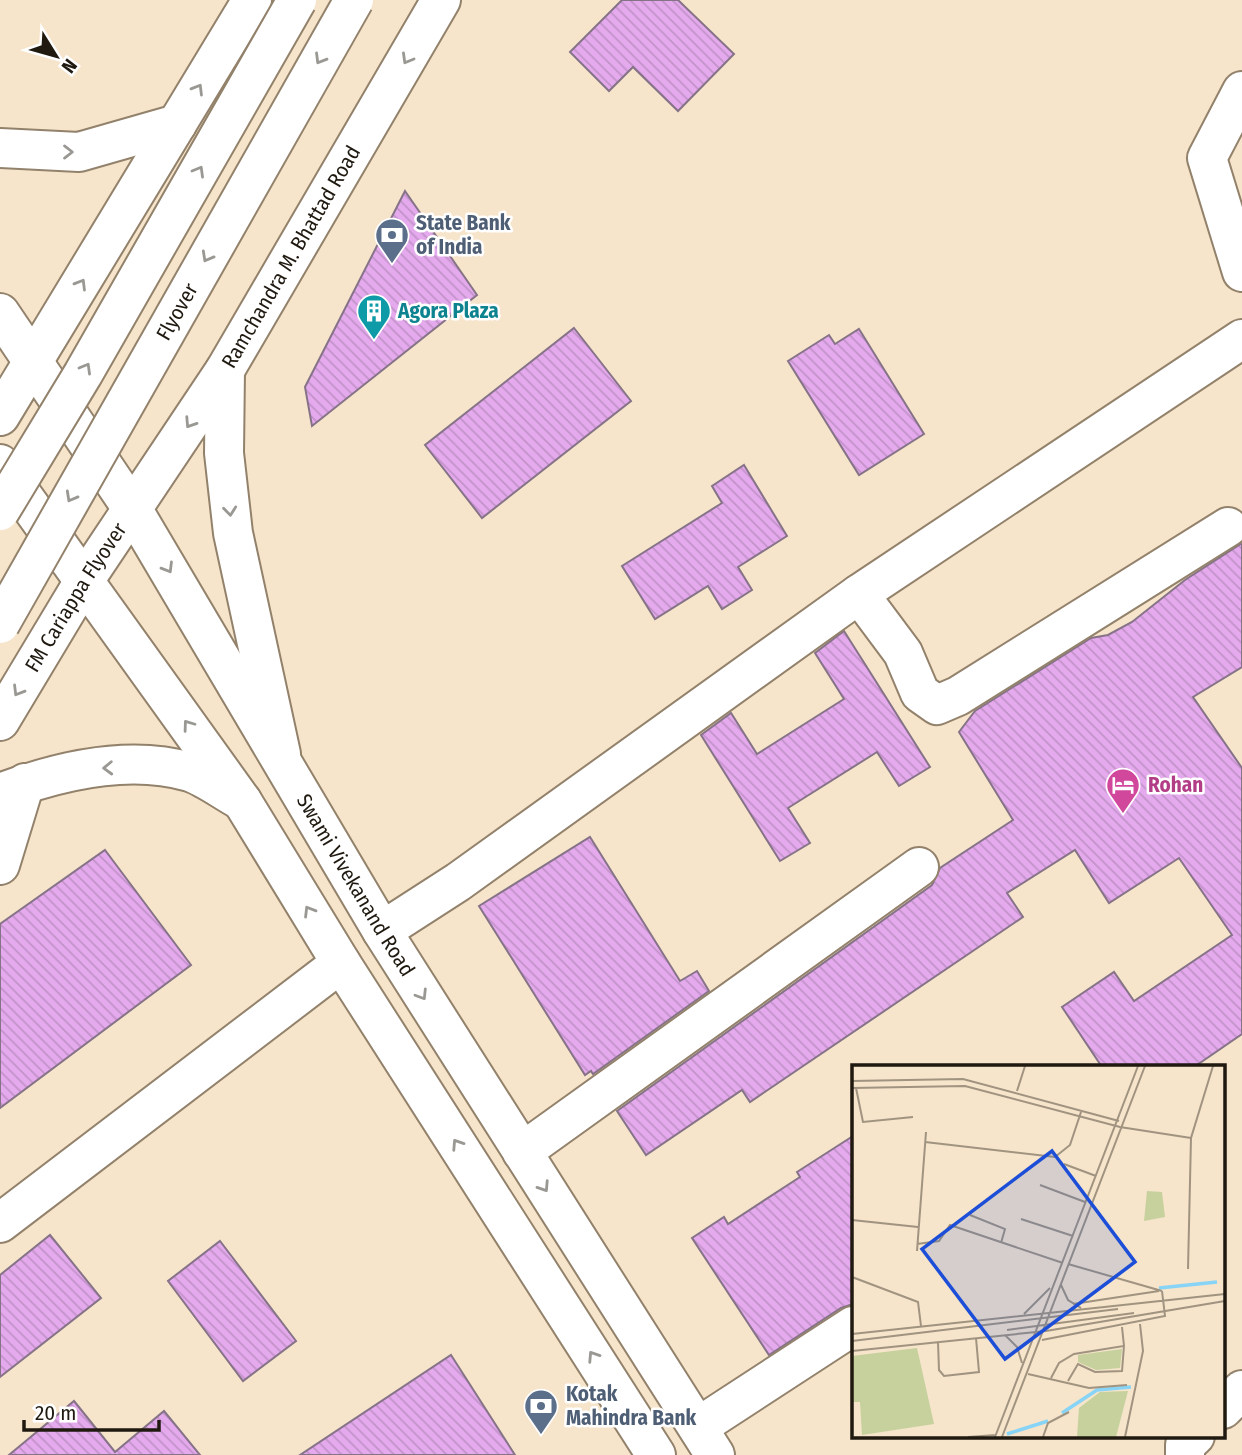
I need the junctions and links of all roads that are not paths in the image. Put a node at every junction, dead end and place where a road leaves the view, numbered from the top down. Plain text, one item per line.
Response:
1 (252, 0) edge
2 (297, 0) edge
3 (354, 0) edge
4 (441, 0) edge
5 (1242, 91) edge
6 (177, 124) junction
7 (0, 148) edge
8 (1242, 272) edge
9 (0, 313) edge
10 (1242, 339) edge
11 (33, 364) junction
12 (225, 370) junction
13 (0, 416) edge
14 (0, 464) edge
15 (0, 510) edge
16 (133, 510) junction
17 (1228, 527) dead end
18 (84, 580) junction
19 (859, 594) junction
20 (0, 624) edge
21 (0, 721) edge
22 (282, 761) junction
23 (13, 788) edge
24 (242, 801) junction
25 (0, 865) edge
26 (919, 867) dead end
27 (382, 931) junction
28 (341, 963) junction
29 (522, 1152) junction
30 (0, 1223) edge
31 (852, 1327) edge
32 (1242, 1390) edge
33 (1224, 1408) edge
34 (1193, 1438) edge
35 (707, 1441) edge
36 (656, 1455) edge
37 (1185, 1455) edge

6 -> 1 main road
15 -> 2 main road, bridge
3 -> 20 main road, Flyover, bridge
4 -> 12 main road, Ramchandra M. Bhattad Road
5 - 8 main road
7 -> 6 main road
11 -> 6 main road
9 - 11 main road, Swami Vivekanand Road
10 - 19 main road
11 - 13 main road
11 - 16 main road, Swami Vivekanand Road
12 -> 16 main road, Ramchandra M. Bhattad Road
12 -> 22 main road
14 - 18 main road
16 - 18 main road, FM Cariappa Flyover
16 -> 22 main road, Swami Vivekanand Road
17 - 19 main road
18 -> 21 main road, FM Cariappa Flyover
24 -> 18 main road
19 - 27 main road
22 - 27 main road, Swami Vivekanand Road
24 -> 23 main road
23 - 25 main road
28 -> 24 main road
26 - 29 main road
27 -> 29 main road, Swami Vivekanand Road
28 - 30 main road
36 -> 28 main road
29 -> 35 main road, Swami Vivekanand Road
31 - 35 main road
32 - 33 main road
34 - 37 main road

